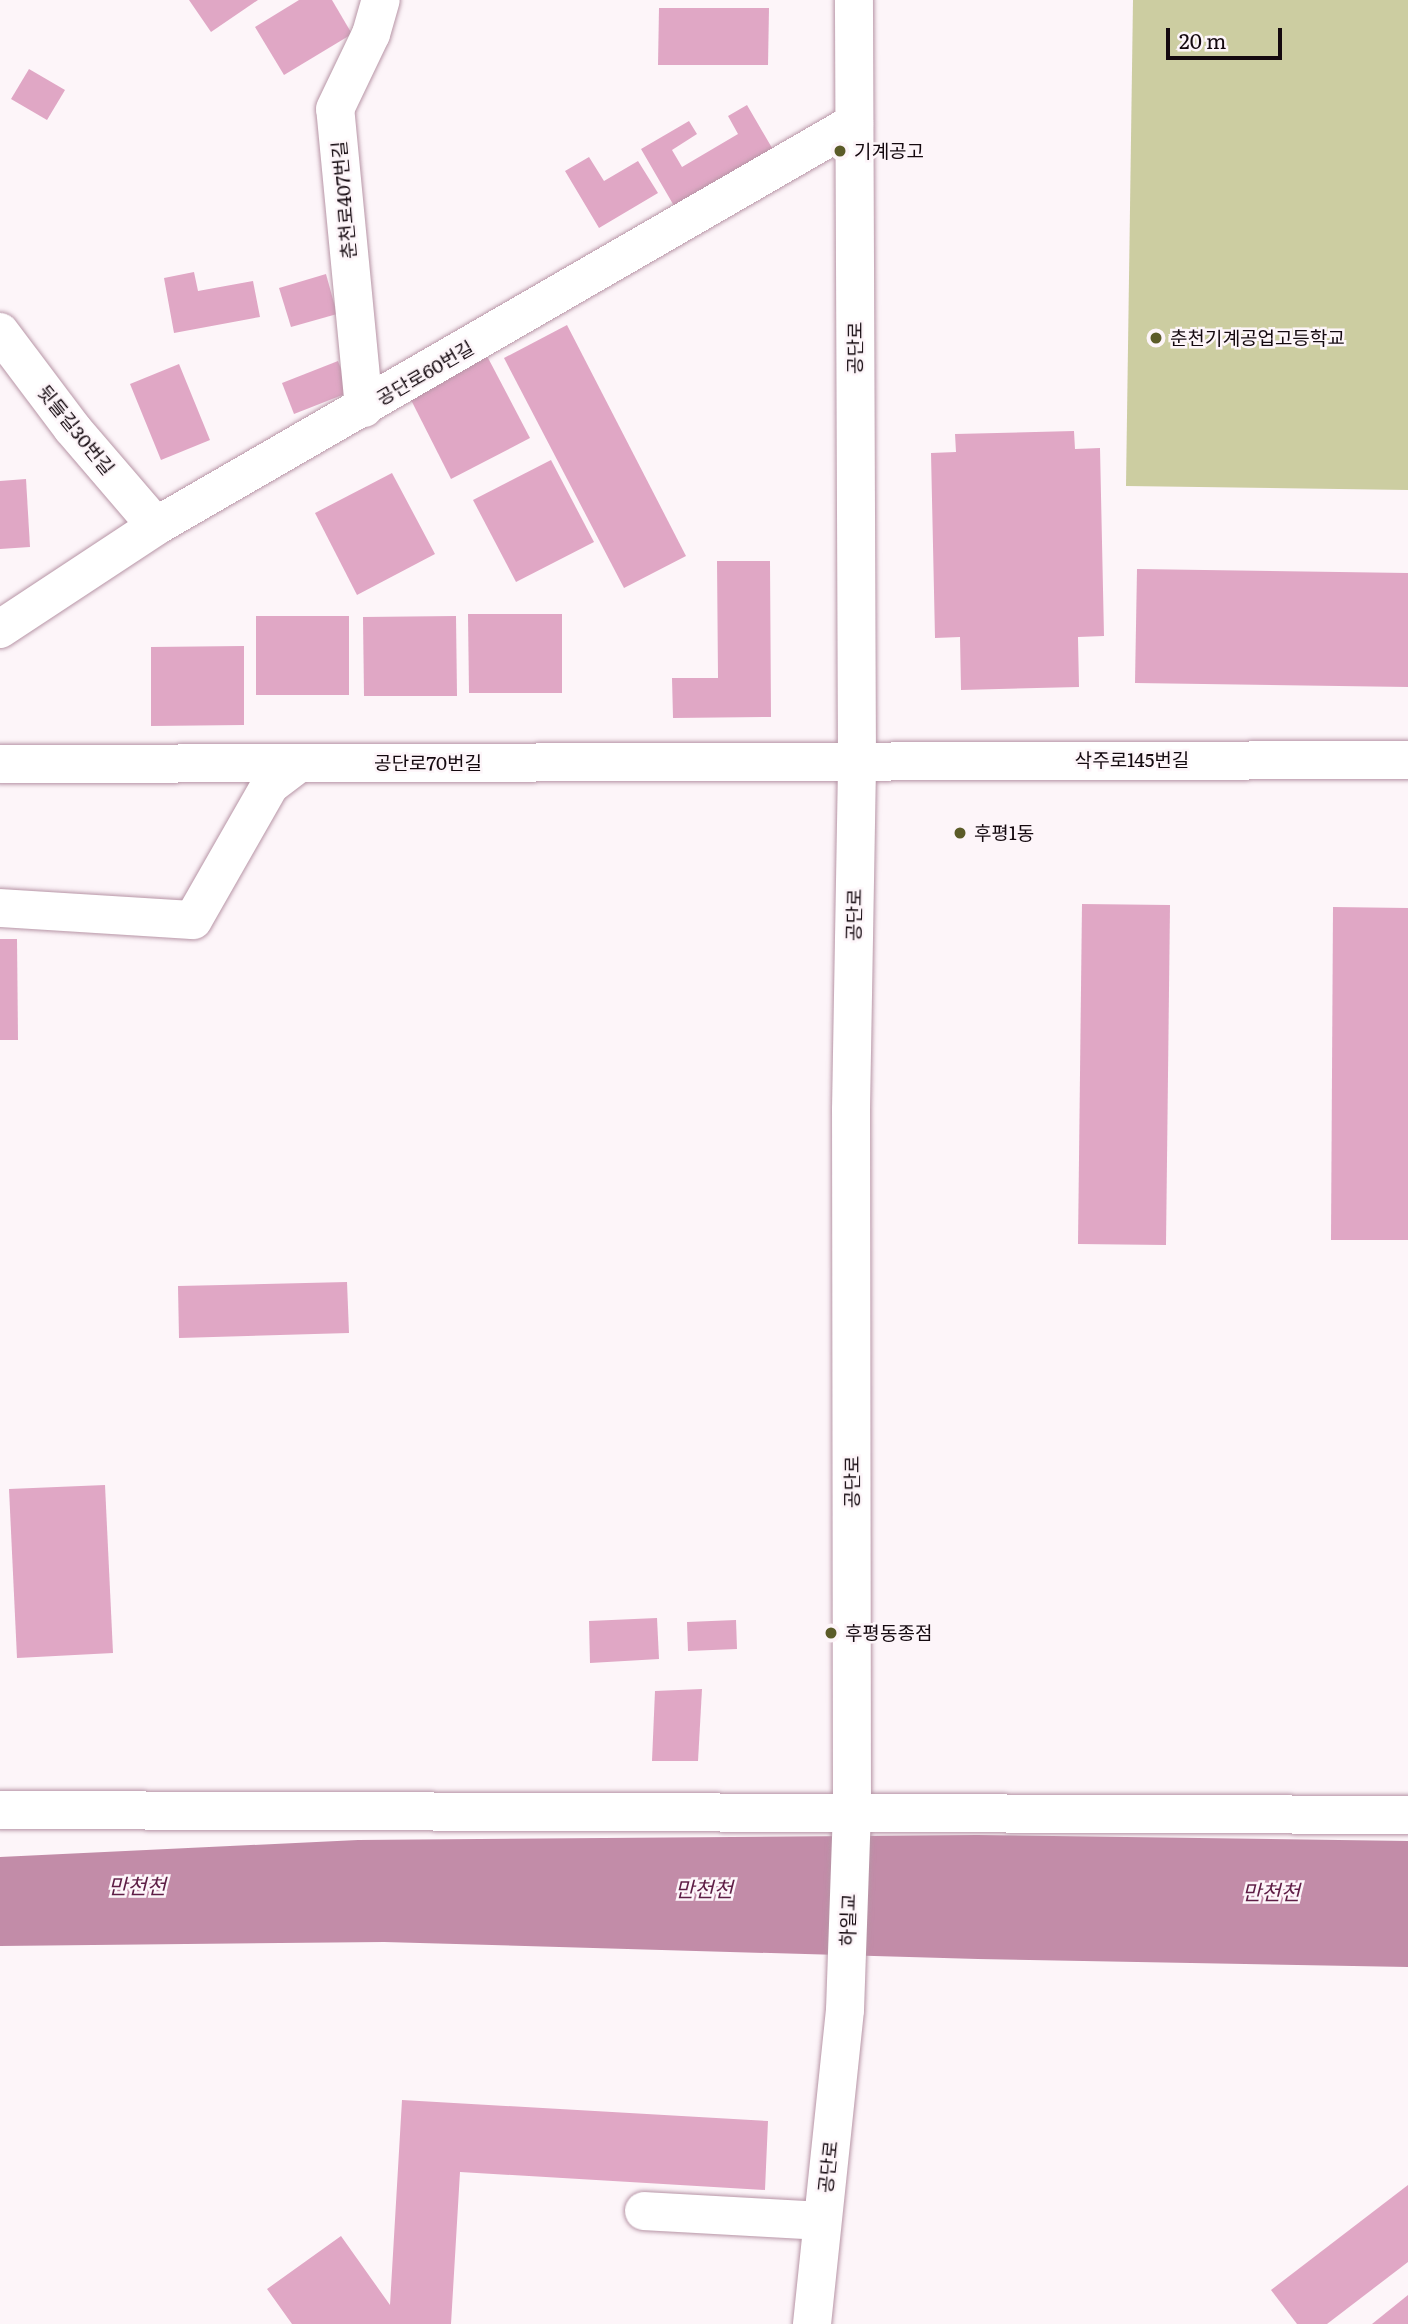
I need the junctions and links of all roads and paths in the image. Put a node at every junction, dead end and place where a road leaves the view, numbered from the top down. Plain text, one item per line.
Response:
1 (381, 0) edge
2 (854, 0) edge
3 (854, 124) junction
4 (0, 332) edge
5 (364, 408) junction
6 (156, 526) junction
7 (0, 629) edge
8 (1408, 760) edge
9 (857, 761) junction
10 (299, 763) junction
11 (0, 764) edge
12 (0, 908) edge
13 (0, 1810) edge
14 (1408, 1815) edge
15 (852, 1822) junction
16 (845, 2010) joint
17 (644, 2211) dead end
18 (822, 2221) junction
19 (812, 2324) edge

1 - 5 street, 춘천로407번길
2 - 3 street, 공단로
3 - 5 street, 공단로60번길
3 - 9 street, 공단로
4 - 6 street, 뒷들길30번길
5 - 6 street, 공단로60번길
6 - 7 street, 공단로60번길
8 - 9 street, 삭주로145번길
9 - 10 street, 공단로70번길
9 - 15 street, 공단로
10 - 11 street, 공단로70번길
10 - 12 street
13 - 15 street
14 - 15 street
15 - 16 street, 하일교
16 - 18 street, 공단로
17 - 18 street
18 - 19 street, 공단로

